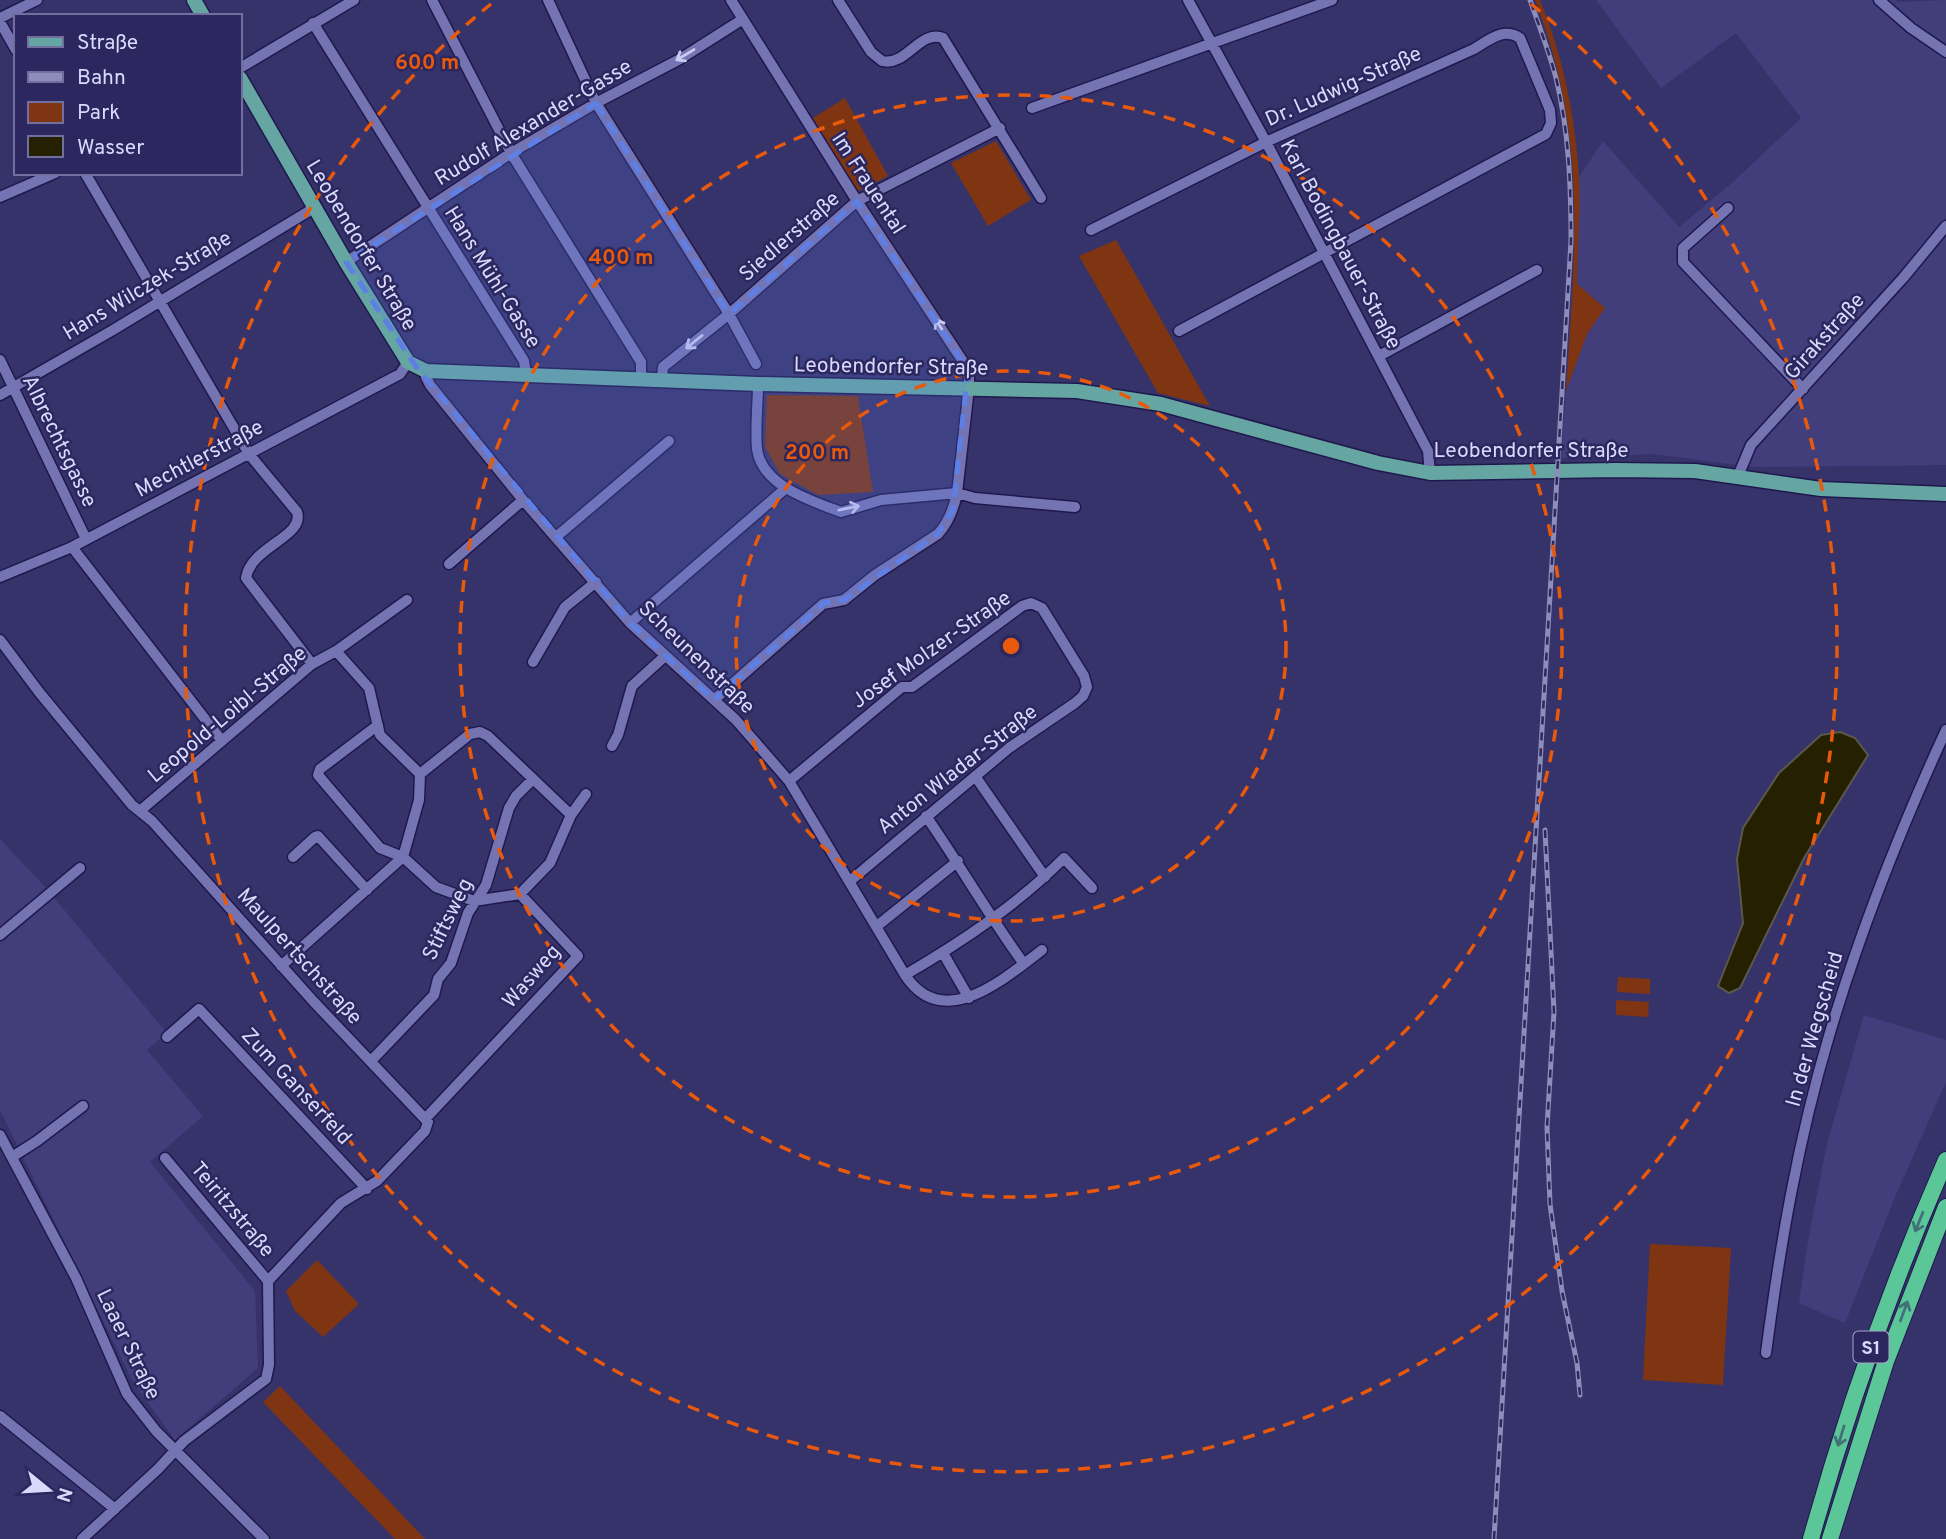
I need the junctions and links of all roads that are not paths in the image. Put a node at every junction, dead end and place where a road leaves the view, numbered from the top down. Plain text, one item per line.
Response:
1 (37, 0) edge
2 (354, 0) edge
3 (432, 0) edge
4 (548, 0) edge
5 (731, 0) edge
6 (838, 0) edge
7 (1188, 0) edge
8 (1332, 0) edge
9 (1879, 0) edge
10 (332, 5) edge
11 (743, 19) junction
12 (0, 20) edge
13 (313, 23) junction
14 (1210, 43) junction
15 (14, 46) edge
16 (1946, 52) edge
17 (242, 67) edge
18 (242, 82) edge
19 (596, 103) junction
20 (1032, 108) dead end
21 (1000, 128) junction
22 (1266, 142) junction
23 (511, 153) junction
24 (50, 175) edge
25 (86, 175) edge
26 (0, 197) edge
27 (1041, 198) dead end
28 (857, 201) junction
29 (427, 207) junction
30 (314, 208) junction
31 (1728, 208) dead end
32 (1946, 226) edge
33 (1091, 230) dead end
34 (1324, 253) junction
35 (346, 262) junction
36 (1537, 270) dead end
37 (159, 300) junction
38 (729, 314) junction
39 (1179, 331) dead end
40 (1378, 356) junction
41 (0, 360) edge
42 (408, 362) junction
43 (756, 365) dead end
44 (426, 371) junction
45 (526, 374) junction
46 (641, 378) junction
47 (662, 378) junction
48 (758, 384) junction
49 (13, 387) junction
50 (970, 388) junction
51 (1802, 389) junction
52 (0, 395) edge
53 (669, 441) dead end
54 (250, 454) junction
55 (1430, 473) junction
56 (1738, 475) junction
57 (786, 488) junction
58 (957, 493) junction
59 (1946, 494) edge
60 (523, 500) junction
61 (1075, 507) dead end
62 (556, 537) junction
63 (86, 539) junction
64 (72, 547) junction
65 (449, 564) dead end
66 (0, 578) edge
67 (596, 582) junction
68 (407, 600) dead end
69 (1031, 603) joint
70 (630, 623) junction
71 (0, 640) edge
72 (336, 651) junction
73 (665, 656) junction
74 (533, 662) dead end
75 (312, 664) junction
76 (714, 700) junction
77 (378, 725) junction
78 (1946, 730) edge
79 (222, 741) junction
80 (612, 746) dead end
81 (420, 774) junction
82 (975, 776) junction
83 (533, 779) junction
84 (789, 781) junction
85 (586, 793) dead end
86 (142, 810) junction
87 (570, 815) junction
88 (926, 816) junction
89 (293, 857) dead end
90 (403, 858) junction
91 (958, 861) junction
92 (80, 868) dead end
93 (1045, 877) junction
94 (850, 881) junction
95 (1091, 888) dead end
96 (367, 890) junction
97 (520, 894) junction
98 (474, 901) junction
99 (992, 921) junction
100 (877, 926) junction
101 (0, 935) edge
102 (1042, 950) dead end
103 (943, 953) junction
104 (1024, 964) junction
105 (281, 966) junction
106 (905, 975) junction
107 (969, 998) junction
108 (167, 1037) dead end
109 (371, 1061) junction
110 (83, 1106) dead end
111 (426, 1118) junction
112 (0, 1135) edge
113 (12, 1157) junction
114 (165, 1158) dead end
115 (1946, 1160) edge
116 (367, 1188) junction
117 (1946, 1207) edge
118 (268, 1281) junction
119 (1766, 1353) dead end
120 (0, 1416) edge
121 (175, 1451) junction
122 (115, 1509) junction
123 (82, 1539) edge
124 (264, 1539) edge
125 (1811, 1539) edge
126 (1830, 1539) edge

1 - 12 street
2 - 10 street
3 - 23 street
4 - 19 street
5 - 11 street, Im Frauental
6 - 21 street
7 - 14 street, Karl Bodingbauer-Straße
8 - 14 street
9 - 16 street
10 - 13 street
11 -> 19 street, Rudolf Alexander-Gasse
11 - 28 street, Im Frauental
12 - 15 street
13 - 17 street
13 - 29 street, Hans Mühl-Gasse
14 - 20 street
14 - 22 street, Karl Bodingbauer-Straße
18 - 30 main road, Leobendorfer Straße
19 - 23 street, Rudolf Alexander-Gasse
19 - 38 street
21 - 27 street
21 - 28 street, Siedlerstraße
22 - 33 street, Dr. Ludwig-Straße
22 - 34 street, Karl Bodingbauer-Straße
22 - 34 street, Dr. Ludwig-Straße
23 - 29 street, Rudolf Alexander-Gasse
23 - 46 street
24 - 26 street
25 - 37 street
28 - 38 street, Siedlerstraße
50 -> 28 street, Im Frauental
29 - 35 street, Rudolf Alexander-Gasse
29 - 45 street, Hans Mühl-Gasse
30 - 35 main road, Leobendorfer Straße
30 - 37 street, Hans Wilczek-Straße
31 - 51 street
32 - 51 street, Girakstraße
34 - 39 street
34 - 40 street, Karl Bodingbauer-Straße
35 - 42 main road, Leobendorfer Straße
36 - 40 street
37 - 49 street, Hans Wilczek-Straße
37 - 54 street
38 - 43 street
38 -> 47 street, Siedlerstraße
40 - 55 street, Karl Bodingbauer-Straße
41 - 49 street, Albrechtsgasse
42 - 44 main road, Leobendorfer Straße
42 - 54 street, Mechtlerstraße
44 - 45 main road, Leobendorfer Straße
44 - 60 street, Scheunenstraße
45 - 46 main road, Leobendorfer Straße
46 - 47 main road, Leobendorfer Straße
47 - 48 main road, Leobendorfer Straße
48 - 50 main road, Leobendorfer Straße
48 - 57 street
49 - 52 street, Hans Wilczek-Straße
49 - 63 street, Albrechtsgasse
50 - 55 main road, Leobendorfer Straße
50 - 58 street
51 - 56 street, Girakstraße
53 - 62 street
54 - 63 street, Mechtlerstraße
54 - 75 street
55 - 56 main road, Leobendorfer Straße
56 - 59 main road, Leobendorfer Straße
57 -> 58 street
57 - 70 street
58 - 61 street
58 - 76 street
60 - 62 street, Scheunenstraße
60 - 65 street
62 - 67 street, Scheunenstraße
63 - 64 street, Mechtlerstraße
64 - 66 street, Mechtlerstraße
64 - 79 street
67 - 70 street, Scheunenstraße
67 - 74 street
68 - 72 street, Leopold-Loibl-Straße
69 - 82 street, Anton Wladar-Straße
69 - 84 street, Josef Molzer-Straße
70 - 73 street, Scheunenstraße
71 - 86 street, Maulpertschstraße
72 - 75 street, Leopold-Loibl-Straße
72 - 77 street
73 - 76 street, Scheunenstraße
73 - 80 street
75 - 79 street, Leopold-Loibl-Straße
76 - 84 street, Scheunenstraße
77 - 81 street
77 - 90 street
78 - 119 street, In der Wegscheid
79 - 86 street, Leopold-Loibl-Straße
81 - 83 street
81 - 90 street
82 - 88 street, Anton Wladar-Straße
82 - 93 street
83 - 87 street
83 - 98 street, Stiftsweg
84 - 94 street, Scheunenstraße
85 - 87 street
86 - 105 street, Maulpertschstraße
87 - 97 street
88 - 91 street
88 - 94 street, Anton Wladar-Straße
89 - 96 street
90 - 96 street
90 - 98 street
91 - 99 street
91 - 100 street
92 - 101 street
93 - 95 street
93 - 99 street
94 - 100 street, Scheunenstraße
96 - 105 street
97 - 98 street
97 - 111 street, Wasweg
98 - 109 street, Stiftsweg
99 - 103 street
99 - 104 street
100 - 106 street, Scheunenstraße
102 - 104 street
103 - 106 street
103 - 107 street
104 - 107 street
105 - 109 street, Maulpertschstraße
106 - 107 street, Scheunenstraße
108 - 116 street, Zum Ganserfeld
109 - 111 street, Maulpertschstraße
110 - 113 street
111 - 116 street
112 - 113 street, Laaer Straße
113 - 121 street, Laaer Straße
114 - 118 street, Teiritzstraße
115 -> 125 highway, S1
116 - 118 street
126 -> 117 highway, S1
118 - 121 street, Teiritzstraße
120 - 122 street
121 - 122 street
121 - 124 street, Laaer Straße
122 - 123 street

